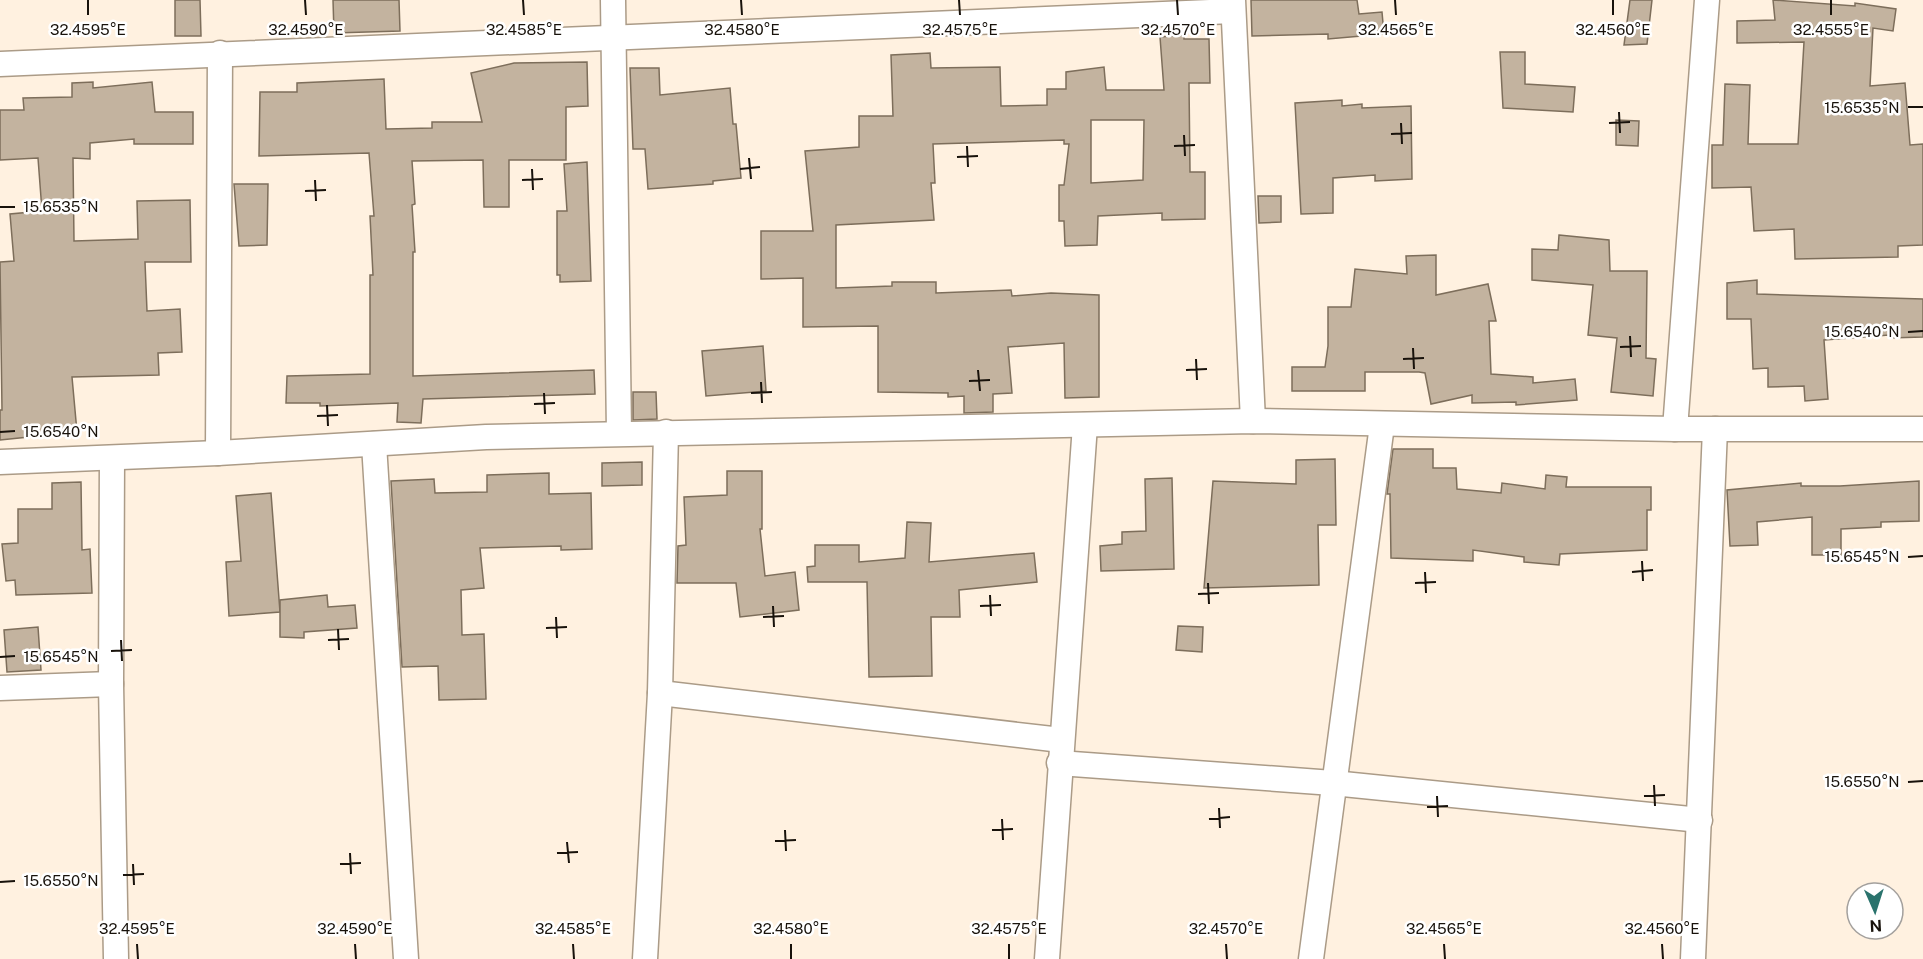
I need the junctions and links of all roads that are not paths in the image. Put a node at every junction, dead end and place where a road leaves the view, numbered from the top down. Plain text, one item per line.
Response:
1 (613, 0) edge
2 (1707, 0) edge
3 (1233, 5) edge
4 (615, 37) junction
5 (220, 53) junction
6 (0, 64) edge
7 (1253, 421) junction
8 (1382, 424) junction
9 (1085, 425) junction
10 (1675, 429) junction
11 (1715, 429) junction
12 (1923, 429) edge
13 (666, 432) junction
14 (619, 434) junction
15 (374, 444) junction
16 (219, 453) junction
17 (112, 458) junction
18 (0, 462) edge
19 (111, 684) junction
20 (0, 688) edge
21 (660, 693) junction
22 (1060, 740) junction
23 (1059, 764) junction
24 (1333, 783) junction
25 (1700, 820) junction
26 (116, 959) edge
27 (406, 959) edge
28 (645, 959) edge
29 (1047, 959) edge
30 (1311, 959) edge
31 (1693, 959) edge

1 - 4 street
2 - 10 street
3 - 4 street
3 - 7 street
4 - 5 street
4 - 14 street
5 - 6 street
5 - 16 street
7 - 8 street
7 - 9 street
8 - 10 street
8 - 24 street
9 - 13 street
9 - 22 street
10 - 11 street
11 - 12 street
11 - 25 street
13 - 14 street
13 - 21 street
14 - 15 street
15 - 16 street
15 - 27 street
16 - 17 street
17 - 18 street
17 - 19 street
19 - 20 street
19 - 26 street
21 - 22 street
21 - 28 street
22 - 23 street
23 - 24 street
23 - 29 street
24 - 25 street
24 - 30 street
25 - 31 street

